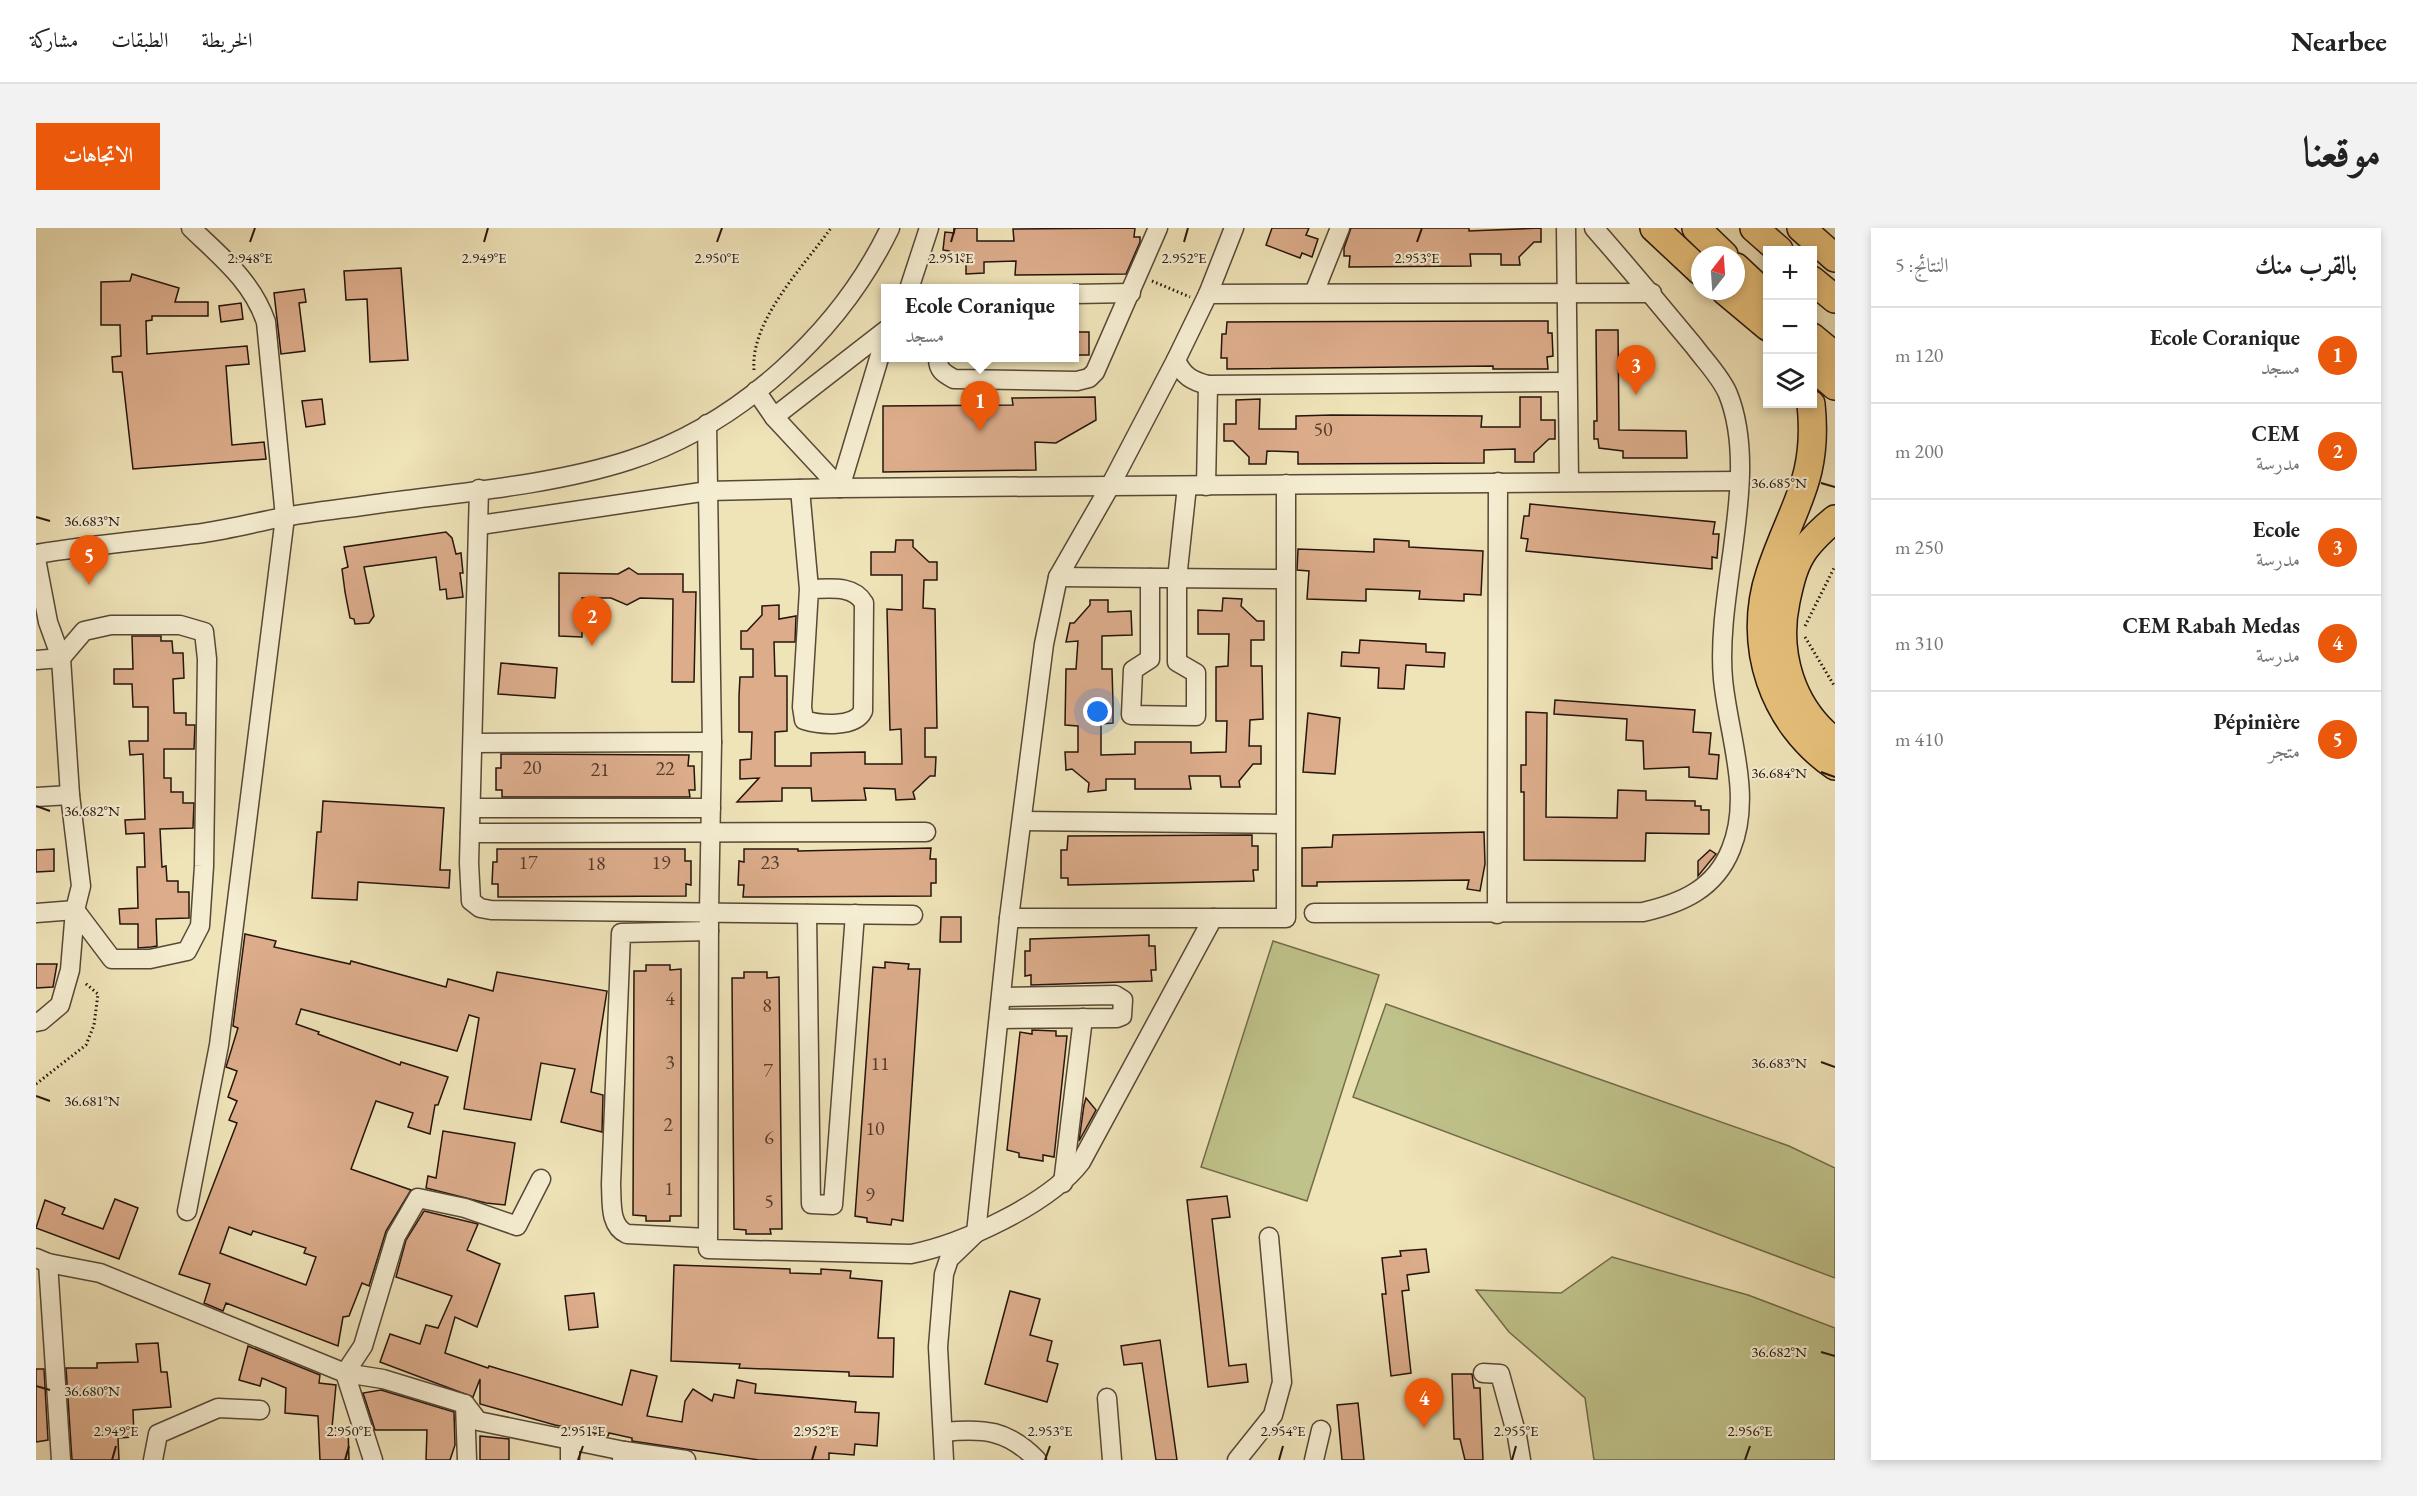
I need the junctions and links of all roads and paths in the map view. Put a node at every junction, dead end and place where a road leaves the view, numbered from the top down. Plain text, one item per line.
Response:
1 (191, 228) edge
2 (831, 228) edge
3 (890, 228) edge
4 (929, 228) edge
5 (1158, 228) edge
6 (1234, 228) edge
7 (1340, 228) edge
8 (1566, 228) edge
9 (1594, 228) edge
10 (1654, 228) edge
11 (1696, 228) edge
12 (1754, 228) edge
13 (1801, 228) edge
14 (1715, 246) edge
15 (1774, 246) edge
16 (1835, 258) edge
17 (1691, 263) edge
18 (910, 284) edge
19 (1817, 284) edge
20 (1166, 286) dead end
21 (1131, 293) junction
22 (1314, 293) junction
23 (1568, 293) junction
24 (1652, 293) junction
25 (1079, 294) edge
26 (1746, 298) edge
27 (1206, 299) junction
28 (1835, 299) edge
29 (1763, 321) edge
30 (1763, 327) edge
31 (881, 333) edge
32 (1817, 341) edge
33 (881, 349) edge
34 (1835, 356) edge
35 (1176, 360) junction
36 (938, 362) edge
37 (1817, 370) edge
38 (1567, 382) junction
39 (1208, 385) junction
40 (1835, 386) edge
41 (756, 391) junction
42 (1811, 408) edge
43 (774, 417) junction
44 (707, 424) junction
45 (1739, 480) junction
46 (1569, 481) junction
47 (1498, 482) junction
48 (1286, 484) junction
49 (1187, 486) junction
50 (1206, 486) junction
51 (840, 488) junction
52 (1109, 488) junction
53 (479, 489) junction
54 (800, 489) junction
55 (708, 491) junction
56 (285, 517) junction
57 (1835, 519) edge
58 (480, 525) junction
59 (36, 554) edge
60 (36, 559) edge
61 (1835, 566) edge
62 (1058, 577) junction
63 (1150, 578) junction
64 (1177, 579) junction
65 (1284, 579) junction
66 (809, 589) junction
67 (61, 658) junction
68 (36, 660) edge
69 (1835, 687) edge
70 (712, 742) junction
71 (1835, 742) edge
72 (473, 743) junction
73 (1835, 766) edge
74 (70, 795) junction
75 (36, 797) edge
76 (471, 808) junction
77 (711, 808) junction
78 (1022, 821) junction
79 (1285, 824) junction
80 (926, 832) dead end
81 (470, 833) junction
82 (710, 833) junction
83 (75, 910) junction
84 (709, 912) junction
85 (36, 913) edge
86 (1314, 913) dead end
87 (807, 914) junction
88 (1497, 914) junction
89 (855, 915) junction
90 (913, 915) dead end
91 (1009, 918) junction
92 (1213, 918) junction
93 (709, 931) junction
94 (70, 970) junction
95 (1002, 997) junction
96 (1083, 1018) junction
97 (1000, 1019) junction
98 (36, 1022) edge
99 (36, 1084) edge
100 (542, 1179) dead end
101 (1062, 1183) junction
102 (188, 1211) dead end
103 (976, 1233) junction
104 (1269, 1237) dead end
105 (708, 1238) junction
106 (42, 1261) edge
107 (345, 1373) junction
108 (1483, 1373) dead end
109 (1107, 1398) dead end
110 (465, 1404) junction
111 (260, 1410) dead end
112 (1321, 1430) dead end
113 (944, 1432) junction
114 (570, 1439) junction
115 (623, 1456) edge
116 (61, 1460) edge
117 (152, 1460) edge
118 (373, 1460) edge
119 (467, 1460) edge
120 (570, 1460) edge
121 (687, 1460) edge
122 (944, 1460) edge
123 (1037, 1460) edge
124 (1112, 1460) edge
125 (1237, 1460) edge
126 (1314, 1460) edge
127 (1521, 1460) edge

1 - 56 street
2 - 41 path
3 - 41 street
4 - 18 street
5 - 21 street
6 - 27 street
7 - 22 street
8 - 23 street
9 - 24 street
10 - 17 highway
11 - 14 highway
12 - 15 highway
13 - 16 highway
19 - 28 highway
20 - 27 path
21 - 25 street
21 - 36 street
22 - 23 street
22 - 27 street
23 - 24 street
23 - 38 street
24 - 45 street
26 - 29 highway
26 - 30 highway
27 - 35 street
31 - 43 street
32 - 34 highway
33 - 51 street
35 - 39 street
35 - 52 street
37 - 40 highway
38 - 39 street
38 - 46 street
39 - 50 street
41 - 43 street
41 - 44 street
42 - 73 highway
43 - 51 street
44 - 53 street
44 - 55 street
45 - 46 street
45 - 88 street
46 - 47 street
47 - 48 street
47 - 88 street
48 - 50 street
48 - 65 street
49 - 50 street
49 - 52 street
49 - 64 street
51 - 52 street
51 - 54 street
52 - 62 street
53 - 56 street
53 - 58 street
54 - 55 street
54 - 66 street
55 - 58 street
55 - 70 street
56 - 59 street
56 - 102 street
57 - 71 highway
58 - 72 street
60 - 67 street
61 - 69 path
62 - 63 street
62 - 78 street
63 - 64 street
63 - 64 street
64 - 65 street
65 - 79 street
66 - 66 street
67 - 68 street
67 - 74 street
67 - 83 street
70 - 72 street
70 - 77 street
72 - 76 street
74 - 75 street
74 - 83 street
76 - 77 street
76 - 81 street
77 - 82 street
78 - 79 street
78 - 91 street
79 - 92 street
80 - 82 street
81 - 82 street
81 - 84 street
82 - 84 street
83 - 85 street
83 - 94 street
84 - 87 street
84 - 93 street
86 - 88 street
87 - 89 street
87 - 89 street
89 - 90 street
91 - 92 street
91 - 95 street
92 - 101 street
93 - 105 street
93 - 105 street
94 - 98 street
94 - 99 path
95 - 96 street
95 - 97 street
96 - 97 street
96 - 101 street
97 - 103 street
100 - 107 street
101 - 103 street
103 - 105 street
103 - 113 street
104 - 125 street
106 - 107 street
106 - 116 street
107 - 110 street
107 - 118 street
108 - 127 street
109 - 124 street
110 - 114 street
110 - 119 street
111 - 117 street
112 - 126 street
113 - 122 street
113 - 123 street
114 - 115 street
114 - 120 street
115 - 121 street

